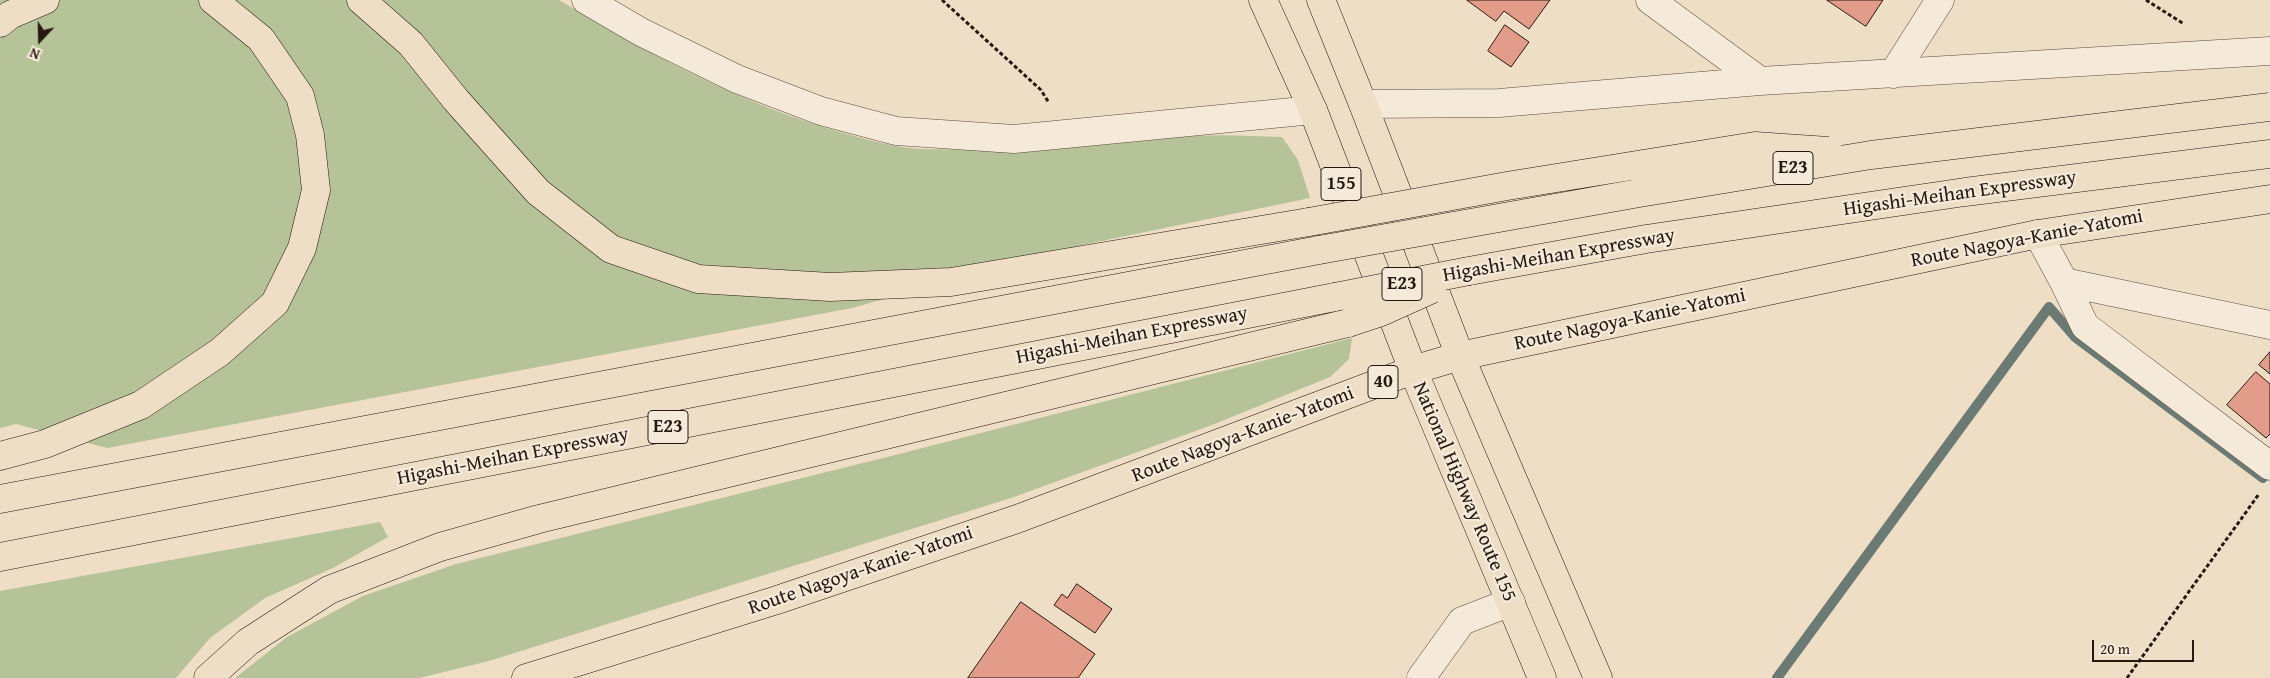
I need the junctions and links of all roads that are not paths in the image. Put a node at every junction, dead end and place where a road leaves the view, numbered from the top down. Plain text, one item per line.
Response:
1 (45, 0) edge
2 (213, 0) edge
3 (361, 0) edge
4 (586, 0) edge
5 (1263, 0) edge
6 (1321, 0) edge
7 (1650, 0) edge
8 (1940, 0) edge
9 (0, 23) edge
10 (2270, 52) edge
11 (1893, 74) junction
12 (1760, 81) junction
13 (1363, 104) junction
14 (2270, 107) edge
15 (1313, 110) junction
16 (2270, 154) edge
17 (1871, 155) junction
18 (2270, 199) edge
19 (2038, 234) junction
20 (1469, 271) junction
21 (2064, 282) junction
22 (2270, 326) edge
23 (1460, 356) junction
24 (1413, 370) junction
25 (0, 456) edge
26 (2267, 477) edge
27 (0, 498) edge
28 (0, 557) edge
29 (1511, 602) junction
30 (208, 678) edge
31 (526, 678) edge
32 (1421, 678) edge
33 (1542, 678) edge
34 (1598, 678) edge

1 - 9 main road
2 - 25 main road
3 - 17 main road, bridge
4 - 15 street
5 - 15 main road, National Highway Route 155 / 155
6 - 13 main road, 155
7 - 12 street
8 - 11 street
10 - 11 street
11 - 12 street
12 - 13 street
13 - 23 main road, 155
14 - 17 main road, E23, bridge
15 - 24 main road, National Highway Route 155 / 155
16 - 20 main road, Higashi-Meihan Expressway / E23
17 - 27 main road, E23, bridge
18 - 19 main road, Route Nagoya-Kanie-Yatomi / 40
19 - 21 street
19 - 23 main road, Route Nagoya-Kanie-Yatomi / 40
20 - 28 main road, Higashi-Meihan Expressway / E23, bridge
20 - 30 main road, bridge
21 - 22 street
21 - 26 street
23 - 24 main road, Route Nagoya-Kanie-Yatomi / 40
23 - 34 main road, 155
24 - 29 main road, National Highway Route 155 / 155
24 - 31 main road, Route Nagoya-Kanie-Yatomi / 40
29 - 32 street
29 - 33 main road, National Highway Route 155 / 155

